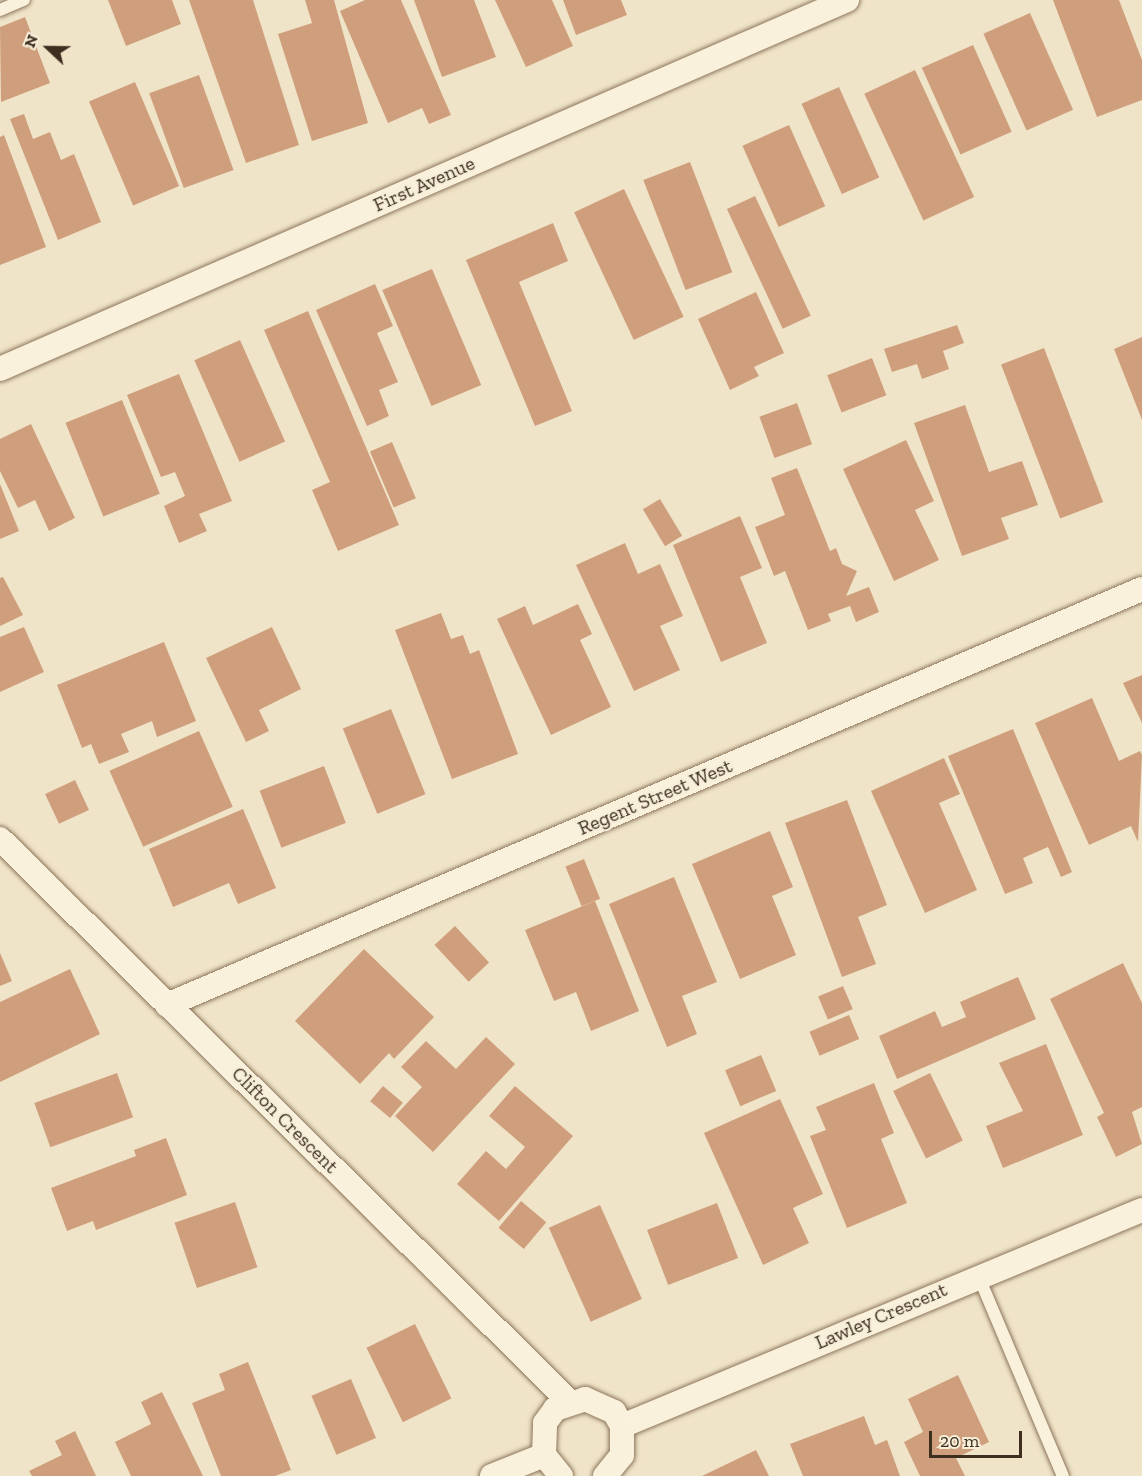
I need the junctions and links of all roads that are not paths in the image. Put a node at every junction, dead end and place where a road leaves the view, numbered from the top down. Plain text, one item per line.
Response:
1 (24, 0) edge
2 (848, 0) edge
3 (0, 10) edge
4 (0, 369) edge
5 (1142, 589) edge
6 (0, 839) edge
7 (167, 1005) junction
8 (1142, 1210) edge
9 (978, 1275) junction
10 (569, 1401) junction
11 (622, 1426) junction
12 (544, 1455) junction
13 (492, 1476) edge
14 (561, 1476) edge
15 (605, 1476) edge
16 (1063, 1476) edge

1 - 3 lane
2 - 4 street, First Avenue
5 - 7 street, Regent Street West
6 - 7 street, Clifton Crescent
7 - 10 street, Clifton Crescent
8 - 9 street, Lawley Crescent
9 - 11 street, Lawley Crescent
9 - 16 lane
10 - 11 street
10 - 12 street
11 - 15 street
12 - 13 street
12 - 14 street

